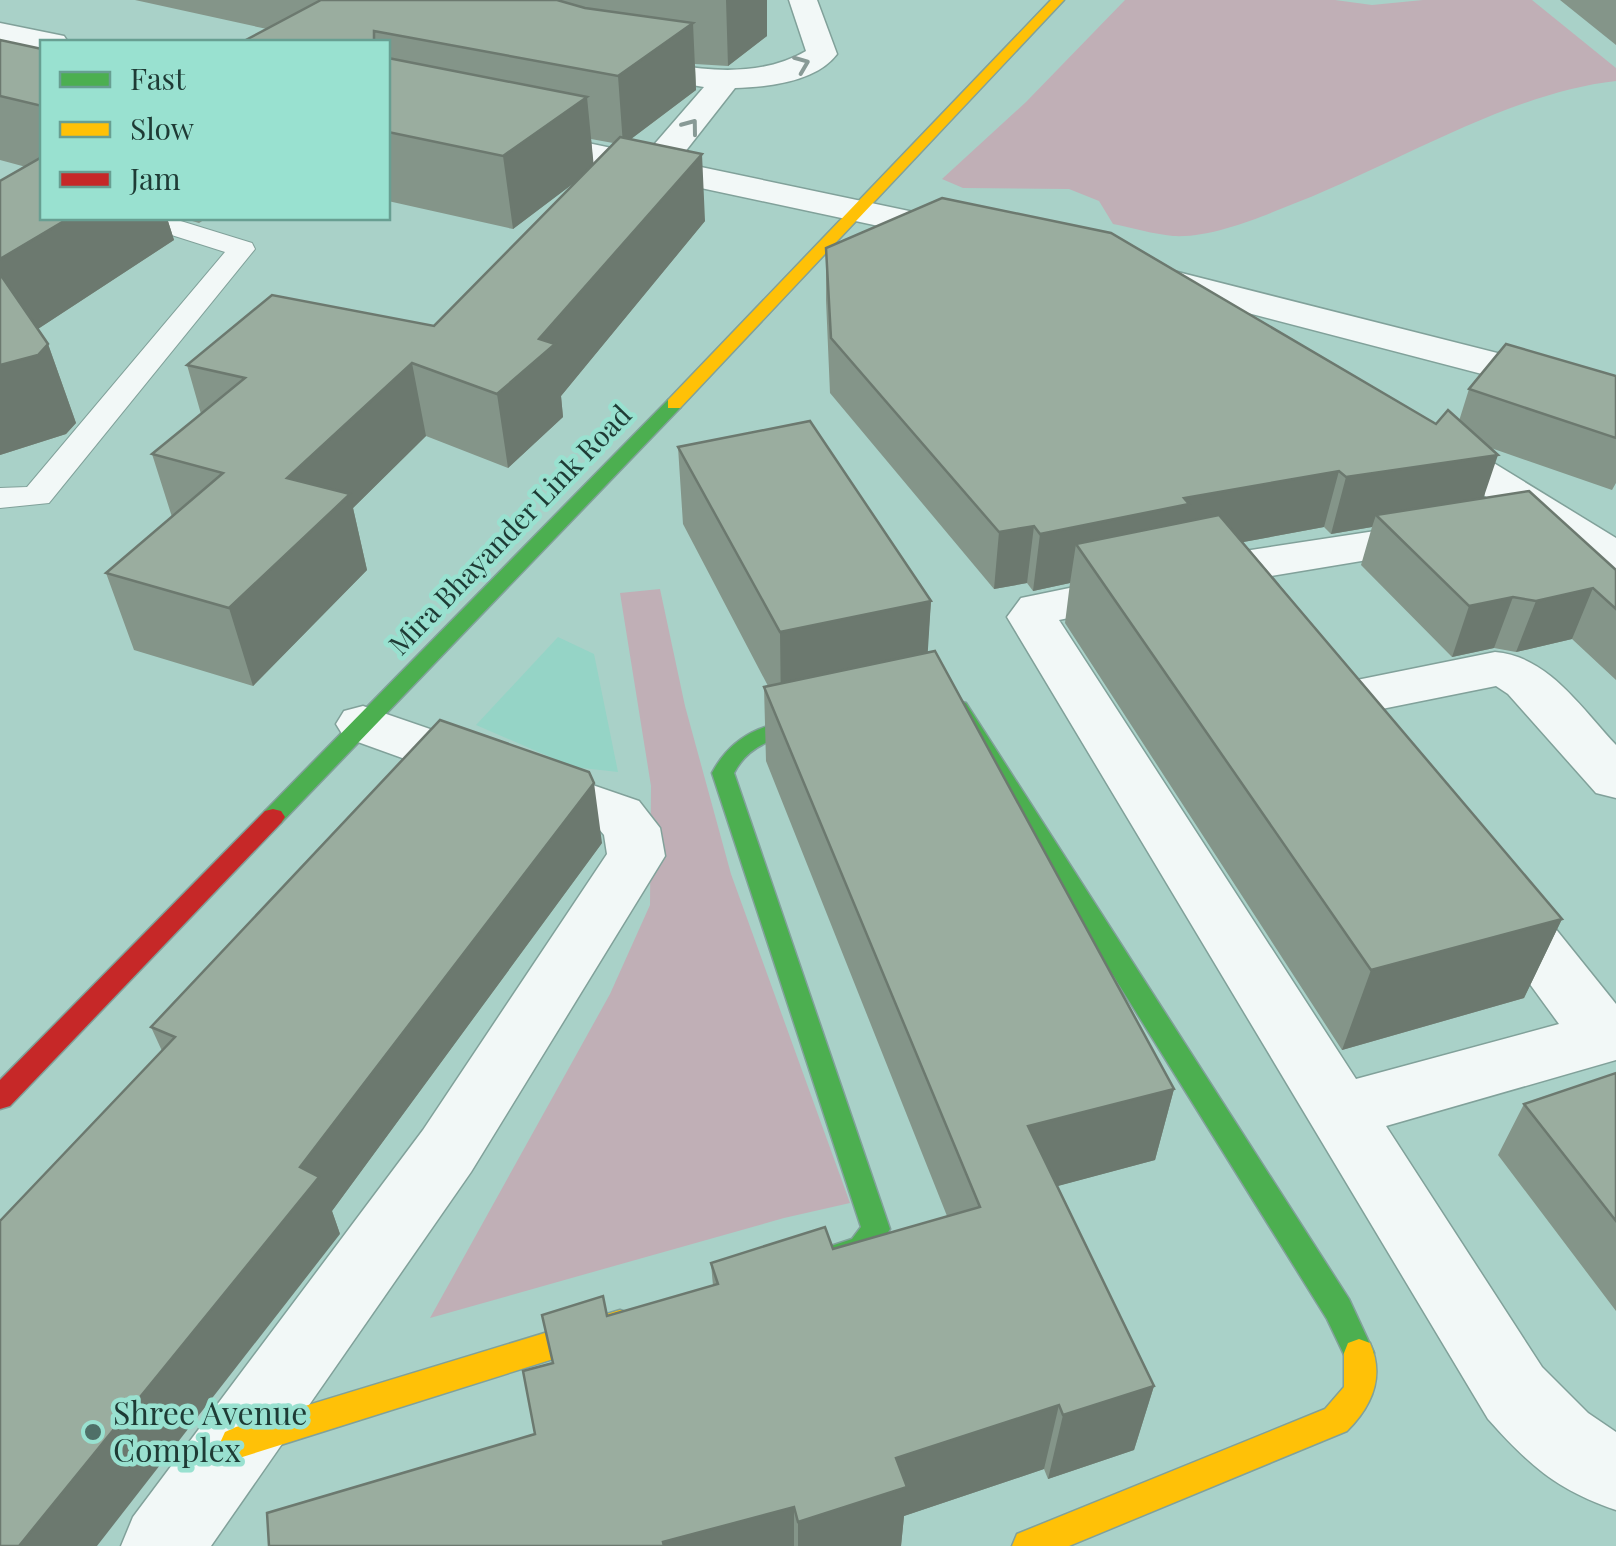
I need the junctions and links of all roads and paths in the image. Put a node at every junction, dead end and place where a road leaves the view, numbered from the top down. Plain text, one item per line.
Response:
1 (803, 0) edge
2 (1058, 0) edge
3 (0, 32) edge
4 (42, 40) edge
5 (597, 59) edge
6 (724, 82) junction
7 (390, 112) edge
8 (654, 166) junction
9 (863, 210) junction
10 (152, 220) edge
11 (1012, 244) edge
12 (1105, 266) edge
13 (1161, 278) junction
14 (1280, 350) edge
15 (1616, 396) edge
16 (1399, 423) edge
17 (0, 498) edge
18 (1553, 516) junction
19 (1616, 559) edge
20 (1238, 567) junction
21 (945, 699) edge
22 (1342, 700) junction
23 (853, 716) edge
24 (363, 724) junction
25 (1378, 746) edge
26 (1616, 778) edge
27 (1462, 853) edge
28 (1611, 1035) edge
29 (0, 1098) edge
30 (1340, 1111) junction
31 (786, 1272) edge
32 (634, 1320) edge
33 (236, 1442) junction
34 (1616, 1471) edge
35 (162, 1546) edge
36 (1029, 1546) edge

6 -> 1 street
2 - 9 street, Mira Bhayander Link Road
3 - 4 street
5 - 6 street
8 -> 6 street
7 - 8 street
8 - 9 street
9 - 11 street
9 - 24 street, Mira Bhayander Link Road
10 - 17 lane
12 - 13 street
13 - 14 street
13 - 15 street
16 - 18 street
18 - 19 street
18 - 20 street
20 - 22 street
20 - 30 street
21 - 36 street
22 - 25 street
22 - 26 street
23 - 31 street
24 - 29 street, Mira Bhayander Link Road
24 - 33 street
27 - 28 street
28 - 30 street
30 - 34 street
32 - 33 street
33 - 35 street

